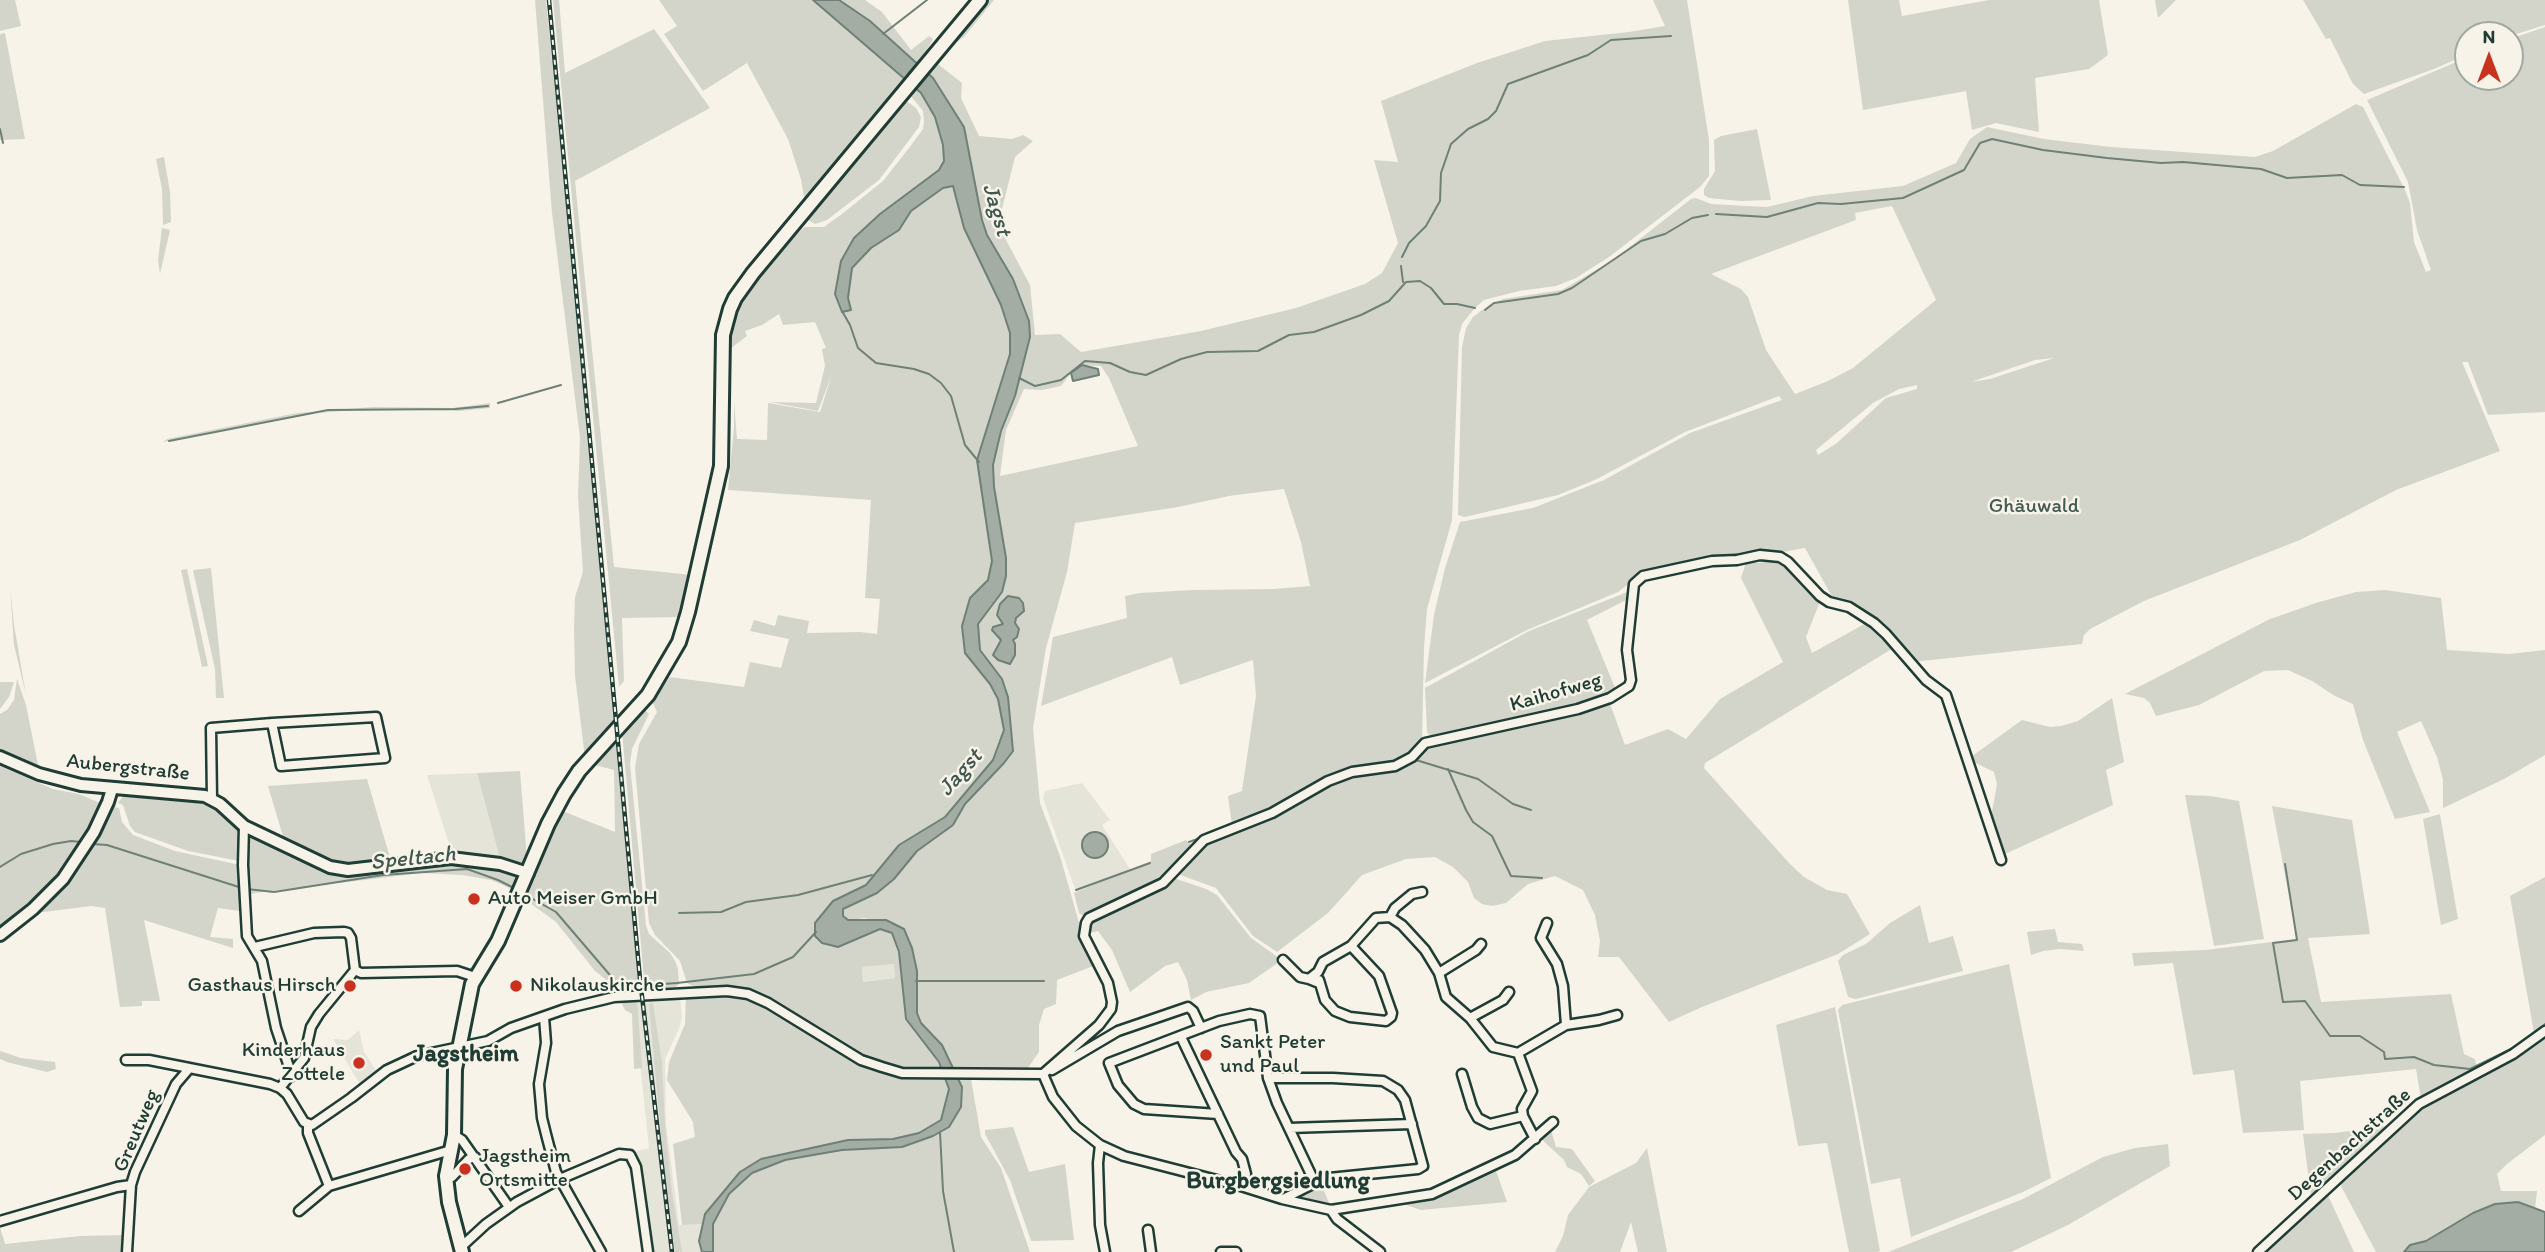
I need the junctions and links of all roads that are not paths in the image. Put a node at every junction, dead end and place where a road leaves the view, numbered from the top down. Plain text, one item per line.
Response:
1 (980, 0) edge
2 (272, 723) junction
3 (0, 757) edge
4 (112, 789) junction
5 (212, 799) junction
6 (244, 826) junction
7 (2001, 860) dead end
8 (528, 873) junction
9 (1422, 892) dead end
10 (1390, 917) junction
11 (1547, 922) dead end
12 (0, 934) edge
13 (1481, 944) dead end
14 (1351, 946) junction
15 (256, 947) junction
16 (1283, 960) dead end
17 (355, 970) junction
18 (1318, 972) junction
19 (1439, 973) junction
20 (475, 977) junction
21 (1309, 979) junction
22 (1320, 984) junction
23 (1509, 992) dead end
24 (1616, 1014) dead end
25 (544, 1017) junction
26 (1470, 1018) junction
27 (1566, 1024) junction
28 (1201, 1028) junction
29 (2545, 1031) edge
30 (1181, 1037) junction
31 (459, 1047) junction
32 (1518, 1053) junction
33 (126, 1060) dead end
34 (188, 1070) junction
35 (1043, 1074) junction
36 (1462, 1074) dead end
37 (292, 1076) junction
38 (1269, 1078) junction
39 (280, 1088) junction
40 (1218, 1114) junction
41 (1522, 1116) junction
42 (1553, 1122) dead end
43 (1412, 1124) junction
44 (308, 1125) junction
45 (1289, 1128) junction
46 (454, 1135) junction
47 (1535, 1139) junction
48 (1100, 1145) junction
49 (451, 1150) junction
50 (475, 1157) junction
51 (446, 1177) junction
52 (560, 1179) junction
53 (1315, 1183) junction
54 (131, 1185) junction
55 (329, 1186) junction
56 (1244, 1187) junction
57 (1282, 1199) junction
58 (509, 1207) junction
59 (1331, 1210) junction
60 (299, 1212) dead end
61 (0, 1221) edge
62 (1148, 1230) dead end
63 (462, 1250) edge
64 (127, 1252) edge
65 (601, 1252) edge
66 (648, 1252) edge
67 (1105, 1252) edge
68 (1151, 1252) edge
69 (1221, 1252) edge
70 (1236, 1252) edge
71 (1380, 1252) edge
72 (2258, 1252) edge

1 - 8 main road
2 - 2 street
2 - 5 street
3 - 4 street, Aubergstraße
4 - 5 street, Aubergstraße
4 - 12 street
5 - 6 street, Aubergstraße
6 - 8 street, Aubergstraße
6 - 15 street
7 - 35 street, Kaihofweg
8 - 20 main road
9 - 10 street
10 - 14 street
10 - 19 street
11 - 27 street
13 - 19 street
14 - 18 street
14 - 22 street
15 - 17 street
15 - 37 street
16 - 21 street
17 - 20 street
17 - 37 street
18 - 21 street
18 - 22 street
19 - 26 street
20 - 31 main road
21 - 22 street
23 - 26 street
24 - 27 street
25 - 31 street
25 - 35 street
25 - 52 street
26 - 32 street
27 - 32 street
28 - 30 street
28 - 35 street
28 - 38 street
29 - 72 street, Degenbachstraße
30 - 40 street
30 - 40 street
31 - 44 street
31 - 46 main road
32 - 41 street
33 - 34 street
34 - 39 street
34 - 54 street, Greutweg
35 - 48 street
36 - 41 street
37 - 39 street
38 - 43 street
38 - 45 street
39 - 44 street
40 - 56 street
41 - 47 street
42 - 47 street
43 - 45 street
43 - 53 street
44 - 55 street
45 - 53 street
46 - 49 main road
46 - 50 street
47 - 59 street
48 - 56 street
48 - 67 street
49 - 51 main road
49 - 55 street
50 - 51 street
50 - 58 street
51 - 63 main road
52 - 58 street
52 - 65 street
52 - 66 street
53 - 57 street
54 - 61 street
54 - 64 street, Greutweg
55 - 60 street
56 - 57 street
57 - 59 street
58 - 63 street
59 - 71 street
62 - 68 street
69 - 70 street

